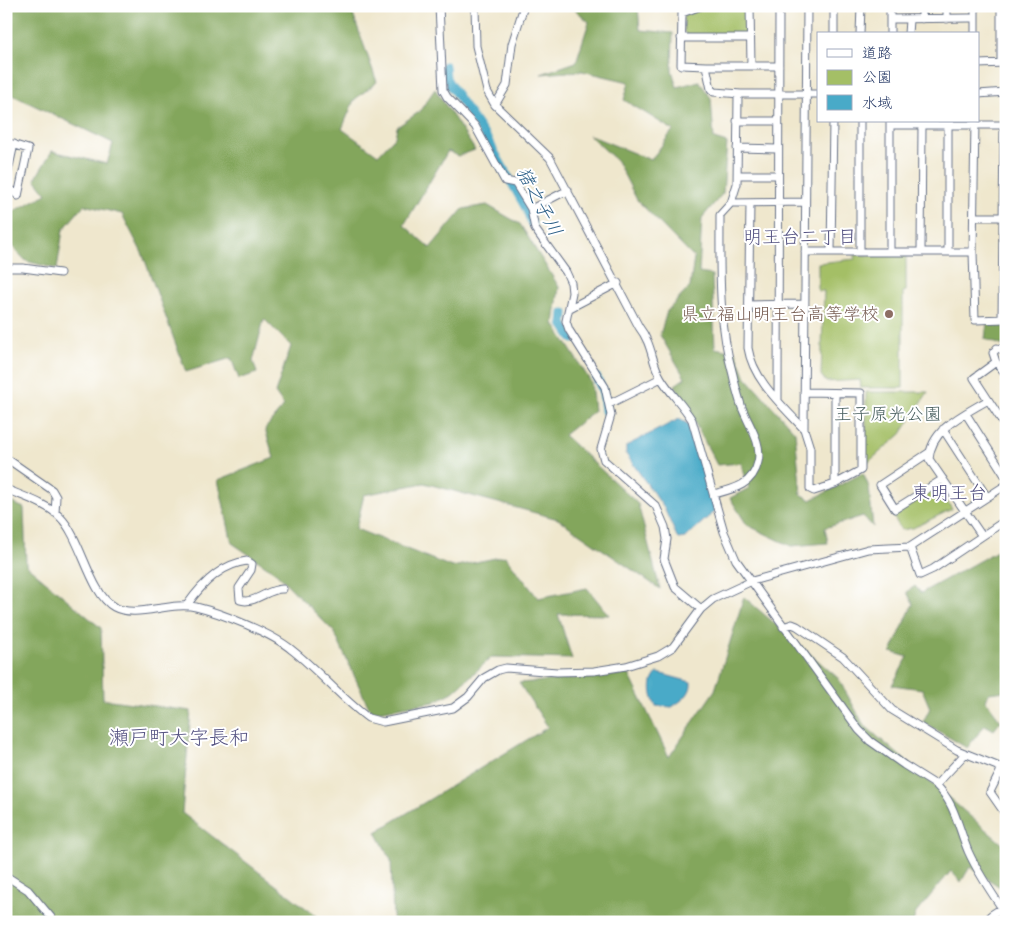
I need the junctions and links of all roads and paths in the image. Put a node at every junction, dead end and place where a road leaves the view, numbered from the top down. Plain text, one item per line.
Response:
1 (439, 6) edge
2 (475, 6) edge
3 (524, 6) edge
4 (701, 6) edge
5 (750, 6) edge
6 (779, 6) edge
7 (807, 6) edge
8 (834, 6) edge
9 (861, 6) edge
10 (890, 6) edge
11 (922, 6) edge
12 (947, 6) edge
13 (975, 6) edge
14 (1001, 6) edge
15 (970, 18) dead end
16 (890, 19) junction
17 (922, 19) junction
18 (947, 19) junction
19 (909, 20) junction
20 (834, 32) edge
21 (860, 32) edge
22 (890, 32) edge
23 (908, 32) edge
24 (975, 32) edge
25 (681, 38) junction
26 (749, 38) junction
27 (1003, 63) edge
28 (980, 64) edge
29 (751, 65) junction
30 (706, 66) junction
31 (779, 66) junction
32 (1006, 92) edge
33 (741, 94) junction
34 (778, 94) junction
35 (805, 94) junction
36 (817, 94) edge
37 (980, 94) edge
38 (495, 104) junction
39 (737, 121) junction
40 (777, 121) junction
41 (833, 122) edge
42 (860, 122) edge
43 (890, 123) edge
44 (976, 123) edge
45 (922, 125) junction
46 (948, 125) junction
47 (1005, 125) edge
48 (6, 142) edge
49 (14, 144) junction
50 (737, 148) junction
51 (777, 148) junction
52 (738, 175) junction
53 (777, 175) junction
54 (6, 180) edge
55 (6, 185) edge
56 (568, 190) junction
57 (778, 202) junction
58 (805, 202) junction
59 (731, 203) junction
60 (750, 203) junction
61 (531, 209) junction
62 (976, 217) junction
63 (1004, 217) edge
64 (831, 251) junction
65 (860, 251) junction
66 (921, 251) junction
67 (805, 252) junction
68 (890, 252) junction
69 (948, 252) junction
70 (974, 252) junction
71 (6, 268) edge
72 (60, 273) dead end
73 (618, 283) junction
74 (804, 304) junction
75 (749, 305) junction
76 (777, 305) junction
77 (570, 308) junction
78 (1004, 319) edge
79 (1006, 351) edge
80 (996, 362) junction
81 (1006, 374) edge
82 (660, 378) junction
83 (804, 392) junction
84 (835, 393) junction
85 (778, 400) junction
86 (988, 400) junction
87 (609, 404) junction
88 (966, 414) junction
89 (1005, 424) edge
90 (804, 429) junction
91 (943, 429) junction
92 (930, 452) junction
93 (6, 458) edge
94 (1006, 477) edge
95 (943, 479) junction
96 (835, 484) junction
97 (1006, 485) edge
98 (6, 489) edge
99 (714, 494) junction
100 (987, 497) junction
101 (965, 512) junction
102 (55, 513) junction
103 (1006, 520) edge
104 (982, 536) junction
105 (910, 547) junction
106 (752, 581) junction
107 (283, 589) dead end
108 (187, 605) junction
109 (701, 609) junction
110 (783, 627) junction
111 (965, 754) junction
112 (1002, 768) junction
113 (1006, 781) edge
114 (936, 785) junction
115 (1006, 816) edge
116 (6, 876) edge
117 (1004, 911) edge
118 (55, 922) edge
119 (991, 922) edge

1 - 61 street
2 - 38 street
3 - 38 street
4 - 25 street
5 - 26 street
6 - 31 street
7 - 35 street
8 - 20 street
9 - 21 street
10 - 16 street
11 - 17 street
12 - 18 street
13 - 24 street
14 - 27 street
15 - 18 street
16 - 19 street
16 - 22 street
17 - 18 street
17 - 19 street
19 - 23 street
25 - 26 street
25 - 30 street
26 - 29 street
27 - 28 street
29 - 30 street
29 - 31 street
30 - 33 street
31 - 34 street
32 - 37 street
33 - 34 street
33 - 39 street
34 - 35 street
34 - 40 street
35 - 36 street
35 - 58 street
38 - 56 street
39 - 40 street
39 - 50 street
40 - 51 street
41 - 64 street
42 - 65 street
43 - 45 street
43 - 68 street
44 - 46 street
44 - 47 street
44 - 62 street
45 - 46 street
45 - 66 street
46 - 69 street
47 - 63 street
48 - 49 street
49 - 54 street
49 - 55 street
50 - 51 street
50 - 52 street
51 - 53 street
52 - 53 street
52 - 59 street
53 - 57 street
56 - 61 street
56 - 73 street
57 - 58 street
57 - 60 street
57 - 76 street
58 - 67 street
59 - 60 street
59 - 99 street
60 - 75 street
61 - 77 street
62 - 63 street
62 - 70 street
63 - 78 street
64 - 65 street
64 - 67 street
65 - 68 street
66 - 68 street
66 - 69 street
67 - 74 street
69 - 70 street
70 - 78 street
71 - 72 street
73 - 77 street
73 - 82 street
74 - 76 street
74 - 83 street
75 - 76 street
75 - 85 street
76 - 85 street
77 - 87 street
79 - 80 street
80 - 81 street
80 - 86 street
82 - 87 street
82 - 99 street
83 - 84 street
83 - 90 street
84 - 96 street
84 - 96 street
85 - 90 street
86 - 88 street
86 - 89 street
87 - 109 street
88 - 91 street
88 - 94 street
90 - 96 street
91 - 92 street
91 - 100 street
92 - 95 street
92 - 95 street
93 - 102 street
95 - 101 street
97 - 100 street
98 - 102 street
99 - 106 street
100 - 101 street
101 - 104 street
101 - 105 street
102 - 108 street
103 - 104 street
104 - 105 street
105 - 106 street
106 - 109 street
106 - 110 street
107 - 108 street
108 - 109 street
110 - 111 street
110 - 114 street
111 - 112 street
111 - 114 street
112 - 113 street
112 - 115 street
114 - 117 street
116 - 118 street
117 - 119 street

